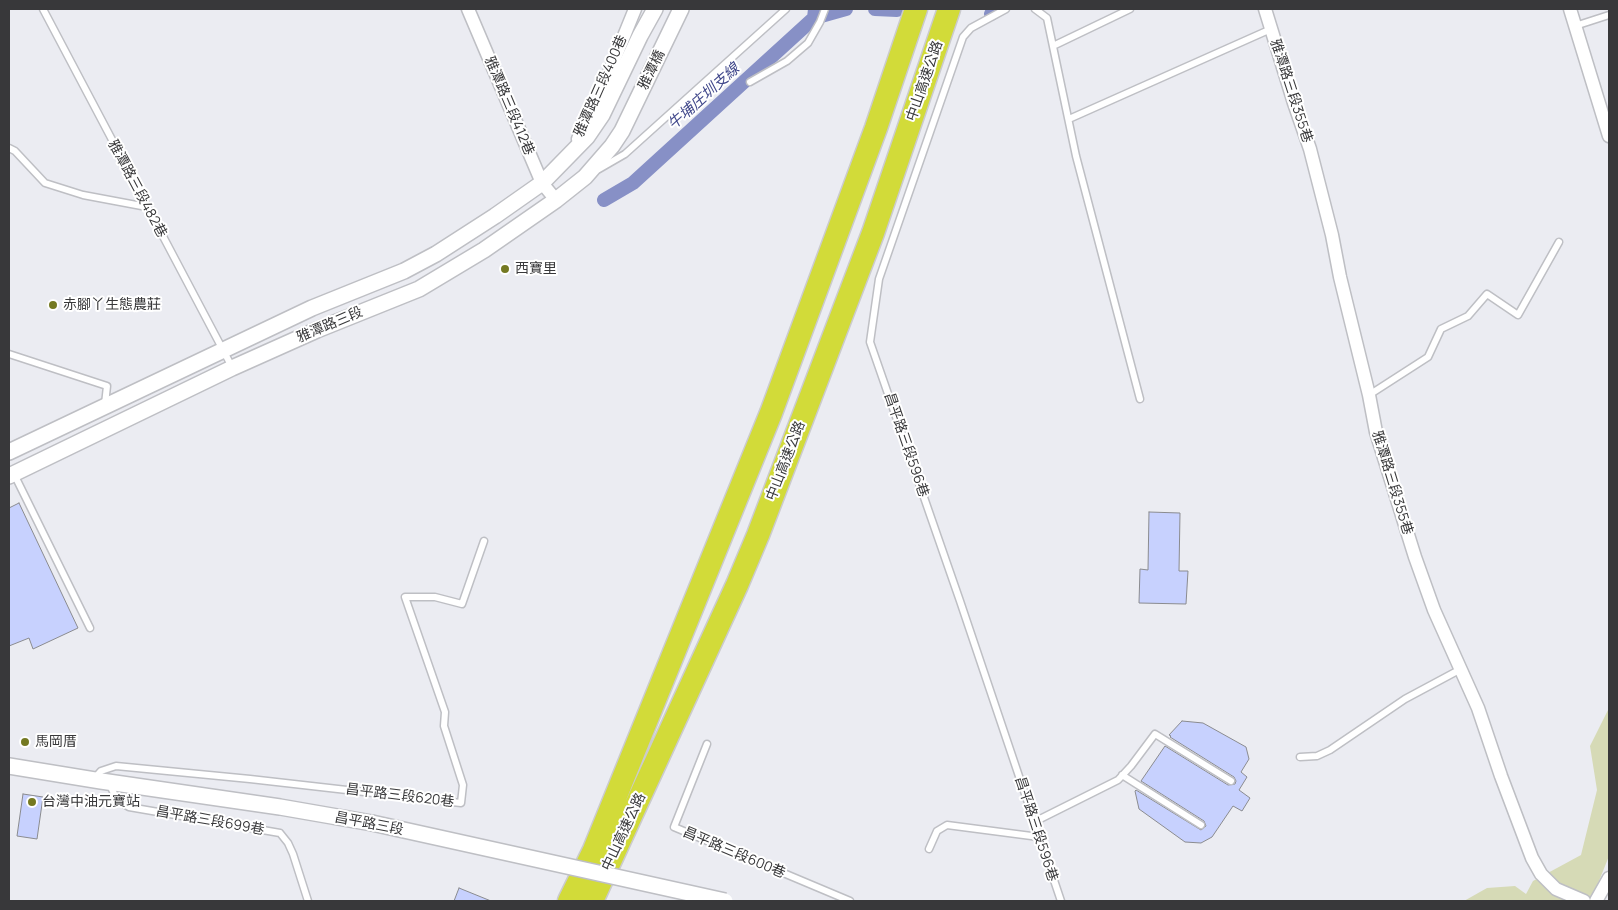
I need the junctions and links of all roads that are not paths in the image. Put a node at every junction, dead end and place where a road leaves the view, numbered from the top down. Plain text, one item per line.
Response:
1 (43, 9) edge
2 (468, 9) edge
3 (635, 9) edge
4 (655, 9) edge
5 (682, 9) edge
6 (786, 9) edge
7 (824, 9) edge
8 (916, 9) edge
9 (949, 9) edge
10 (1006, 9) edge
11 (1035, 9) edge
12 (1130, 9) edge
13 (1265, 9) edge
14 (1570, 9) edge
15 (1609, 15) edge
16 (1576, 26) junction
17 (1271, 28) junction
18 (1053, 46) junction
19 (750, 82) dead end
20 (602, 115) joint
21 (1069, 119) junction
22 (622, 131) joint
23 (1609, 136) edge
24 (9, 148) edge
25 (585, 177) junction
26 (542, 183) junction
27 (556, 200) junction
28 (147, 207) junction
29 (1559, 242) dead end
30 (223, 351) junction
31 (9, 354) edge
32 (232, 368) junction
33 (1369, 395) junction
34 (1140, 399) dead end
35 (104, 406) junction
36 (9, 452) edge
37 (12, 475) edge
38 (484, 541) dead end
39 (90, 628) dead end
40 (1461, 669) junction
41 (707, 744) dead end
42 (1300, 757) dead end
43 (9, 766) edge
44 (1122, 775) junction
45 (1230, 780) dead end
46 (101, 781) junction
47 (1034, 822) junction
48 (1201, 824) dead end
49 (1039, 837) junction
50 (929, 849) dead end
51 (603, 855) junction
52 (1609, 878) edge
53 (308, 901) edge
54 (559, 901) edge
55 (569, 901) edge
56 (592, 901) edge
57 (599, 901) edge
58 (725, 901) edge
59 (850, 901) edge
60 (1060, 901) edge
61 (1584, 901) edge
62 (1596, 901) edge

1 - 28 lane, 雅潭路三段482巷
2 - 26 street, 雅潭路三段412巷
3 - 26 street, 雅潭路三段400巷
4 - 20 street, 雅潭橋
5 - 22 street, 雅潭橋
6 - 25 lane
7 - 19 lane
8 - 51 highway, 中山高速公路
9 - 51 highway, 中山高速公路
10 - 47 lane, 昌平路三段596巷
11 - 18 lane
12 - 18 lane
13 - 17 street, 雅潭路三段355巷
14 - 16 street
15 - 16 lane
16 - 23 street
17 - 21 lane, 雅潭路三段355巷
17 - 33 street, 雅潭路三段355巷
18 - 21 lane
20 - 26 street, 雅潭路三段
21 - 34 lane
22 - 25 street, 雅潭路三段
24 - 28 lane
25 - 27 street, 雅潭路三段
26 - 27 street, 雅潭路三段412巷
26 - 30 street, 雅潭路三段
27 - 32 street, 雅潭路三段
28 - 30 lane, 雅潭路三段482巷
29 - 33 lane
30 - 32 lane, 雅潭路三段482巷
30 - 35 street, 雅潭路三段
31 - 35 lane
32 - 37 street, 雅潭路三段
33 - 40 street, 雅潭路三段355巷
35 - 36 street, 雅潭路三段
37 - 39 lane
38 - 46 lane, 昌平路三段620巷
40 - 42 lane
40 - 61 street, 雅潭路三段355巷
41 - 59 lane, 昌平路三段600巷
43 - 46 street, 昌平路三段
44 - 45 lane
44 - 47 lane
44 - 48 lane
46 - 53 lane, 昌平路三段699巷
46 - 58 street, 昌平路三段, bridge
47 - 49 lane, 昌平路三段596巷
49 - 50 lane
49 - 60 lane, 昌平路三段596巷
51 - 54 highway
51 - 55 highway, 中山高速公路
51 - 56 highway, 中山高速公路
51 - 57 highway
52 - 62 street

